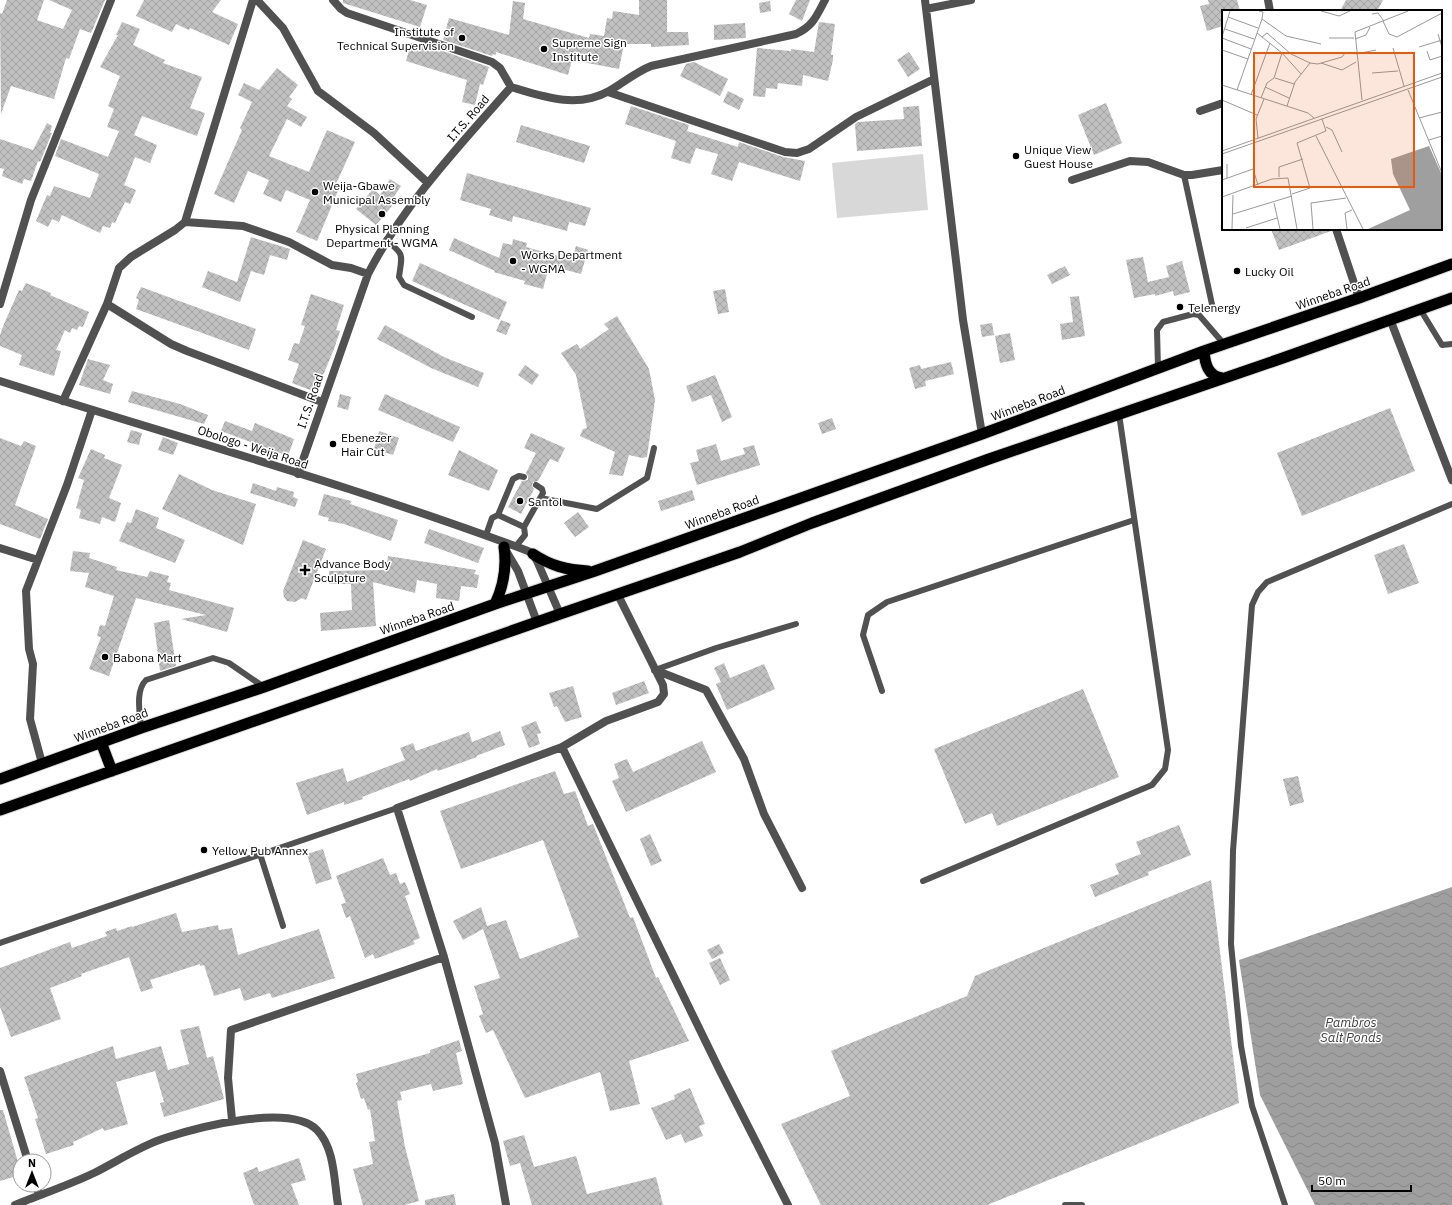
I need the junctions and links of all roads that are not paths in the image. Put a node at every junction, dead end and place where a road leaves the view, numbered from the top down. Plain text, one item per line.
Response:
1 (111, 0) edge
2 (253, 0) edge
3 (257, 0) edge
4 (333, 0) edge
5 (825, 0) edge
6 (971, 0) edge
7 (1268, 0) edge
8 (926, 4) edge
9 (1270, 10) edge
10 (934, 79) junction
11 (511, 88) junction
12 (608, 92) junction
13 (1222, 103) edge
14 (1200, 111) dead end
15 (1222, 170) edge
16 (1184, 175) junction
17 (1072, 180) dead end
18 (428, 183) junction
19 (185, 222) junction
20 (1336, 230) edge
21 (386, 240) junction
22 (1452, 264) edge
23 (368, 274) junction
24 (1359, 298) junction
25 (1452, 298) edge
26 (0, 304) edge
27 (107, 304) junction
28 (1420, 308) junction
29 (1213, 309) dead end
30 (472, 317) dead end
31 (1390, 319) junction
32 (1224, 344) junction
33 (1452, 344) edge
34 (1204, 351) junction
35 (1158, 368) junction
36 (1222, 378) junction
37 (0, 381) edge
38 (63, 401) junction
39 (322, 402) junction
40 (92, 410) junction
41 (1119, 414) junction
42 (982, 434) junction
43 (654, 448) dead end
44 (298, 474) junction
45 (524, 478) dead end
46 (1452, 480) edge
47 (536, 485) dead end
48 (540, 498) junction
49 (1452, 504) edge
50 (498, 515) junction
51 (1134, 520) junction
52 (524, 527) junction
53 (486, 535) junction
54 (500, 543) junction
55 (516, 546) junction
56 (0, 548) edge
57 (533, 554) junction
58 (38, 560) junction
59 (595, 571) junction
60 (548, 587) junction
61 (528, 594) junction
62 (618, 595) junction
63 (494, 604) junction
64 (560, 614) junction
65 (537, 622) junction
66 (796, 624) dead end
67 (655, 670) junction
68 (264, 687) junction
69 (882, 691) dead end
70 (141, 728) junction
71 (101, 742) junction
72 (562, 747) junction
73 (42, 763) junction
74 (112, 771) junction
75 (0, 779) edge
76 (397, 808) junction
77 (0, 810) edge
78 (260, 854) junction
79 (923, 881) dead end
80 (802, 888) dead end
81 (283, 926) dead end
82 (0, 943) edge
83 (444, 957) junction
84 (0, 1071) edge
85 (232, 1120) junction
86 (26, 1153) edge
87 (39, 1195) joint
88 (15, 1205) edge
89 (338, 1205) edge
90 (506, 1205) edge
91 (788, 1205) edge
92 (1065, 1205) edge
93 (1082, 1205) edge
94 (1285, 1205) edge

1 - 26 street
2 - 19 street
3 - 18 street
4 - 11 street
5 - 12 street
6 - 8 street
7 - 9 street
8 - 10 street
10 - 12 street
10 - 42 street
11 - 12 street
11 - 18 street, I.T.S. Road
13 - 14 street
15 - 16 street
16 - 17 street
16 - 29 lane
18 - 21 street, I.T.S. Road
19 - 23 street
19 - 27 street
20 - 24 street
21 - 23 street, I.T.S. Road
21 - 30 lane
22 - 24 highway, Winneba Road
23 - 39 street, I.T.S. Road
24 - 32 highway, Winneba Road
25 - 28 highway
27 - 38 street
27 - 39 street
28 - 31 highway
28 - 33 lane
31 - 36 highway
31 - 46 street
32 - 34 highway, Winneba Road
32 - 35 lane
34 - 35 highway, Winneba Road
34 - 36 highway
35 - 42 highway, Winneba Road
36 - 41 highway
37 - 38 street, Obologo - Weija Road
38 - 40 street, Obologo - Weija Road
39 - 44 street, I.T.S. Road
40 - 44 street, Obologo - Weija Road
40 - 58 street
41 - 51 lane
41 - 62 highway
42 - 59 highway, Winneba Road
43 - 48 lane
44 - 53 street, Obologo - Weija Road
45 - 50 lane
47 - 48 lane
48 - 52 lane
49 - 94 lane
50 - 52 lane
50 - 53 lane
51 - 69 lane
51 - 79 lane
52 - 55 lane
53 - 54 street, Obologo - Weija Road
54 - 55 street, Obologo - Weija Road
54 - 61 street
54 - 63 highway
55 - 57 street, Obologo - Weija Road
56 - 58 street
57 - 59 highway
57 - 60 street
58 - 73 street
59 - 60 highway, Winneba Road
60 - 61 highway, Winneba Road
60 - 64 street
61 - 63 highway, Winneba Road
61 - 65 street
62 - 64 highway
62 - 67 street
63 - 68 highway, Winneba Road
64 - 65 highway
65 - 74 highway
66 - 67 lane
67 - 72 street
67 - 80 street
68 - 70 highway, Winneba Road
68 - 70 lane
70 - 71 highway, Winneba Road
71 - 73 highway, Winneba Road
71 - 74 highway
72 - 76 street
72 - 91 street
73 - 75 highway, Winneba Road
74 - 77 highway
76 - 78 lane
76 - 83 street
78 - 81 lane
78 - 82 lane
83 - 85 street
83 - 90 street
84 - 86 street
85 - 87 street
85 - 89 street
87 - 88 street
92 - 93 lane

